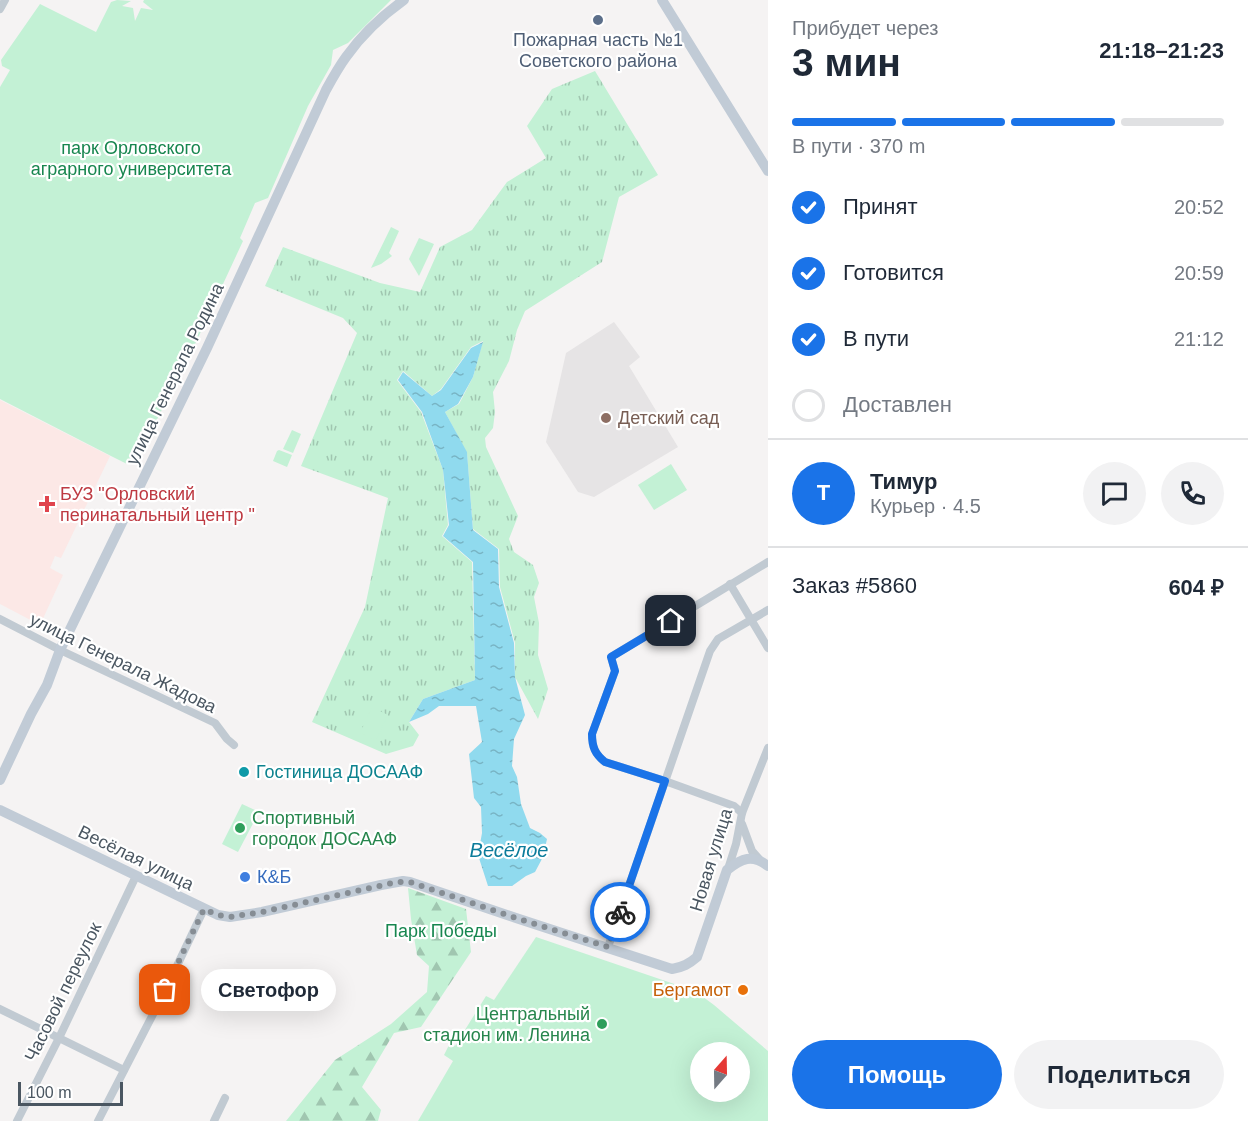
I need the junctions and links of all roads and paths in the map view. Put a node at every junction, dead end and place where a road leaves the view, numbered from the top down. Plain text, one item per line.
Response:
1 (6, 0) edge
2 (404, 0) edge
3 (662, 0) edge
4 (0, 9) edge
5 (768, 171) edge
6 (768, 562) edge
7 (730, 584) junction
8 (768, 610) edge
9 (0, 619) edge
10 (751, 620) junction
11 (768, 648) edge
12 (60, 650) junction
13 (231, 742) dead end
14 (768, 748) edge
15 (0, 780) edge
16 (665, 781) junction
17 (0, 810) edge
18 (742, 813) junction
19 (742, 822) junction
20 (764, 863) edge
21 (727, 870) junction
22 (136, 876) junction
23 (204, 909) junction
24 (608, 947) junction
25 (0, 1009) edge
26 (59, 1038) junction
27 (124, 1070) junction
28 (225, 1098) dead end
29 (17, 1121) edge
30 (98, 1121) edge
31 (214, 1121) edge

1 - 4 street
2 - 12 street, улица Генерала Родина
3 - 5 street
6 - 7 street
7 - 10 street
7 - 16 street
8 - 10 street
9 - 12 street, улица Генерала Жадова
10 - 11 street
10 - 16 street
12 - 13 street, улица Генерала Жадова
12 - 15 street, улица Генерала Родина
14 - 18 street, Новая улица
16 - 18 street
16 - 24 street
17 - 22 street, Весёлая улица
18 - 19 street, Новая улица
19 - 20 street
19 - 21 street, Новая улица
20 - 21 street
21 - 24 street, Новая улица
22 - 23 street, Весёлая улица
22 - 26 street, Часовой переулок
23 - 24 street, Весёлая улица
23 - 27 street
25 - 26 street
26 - 27 street
26 - 29 street, Часовой переулок
27 - 30 street
28 - 31 street

